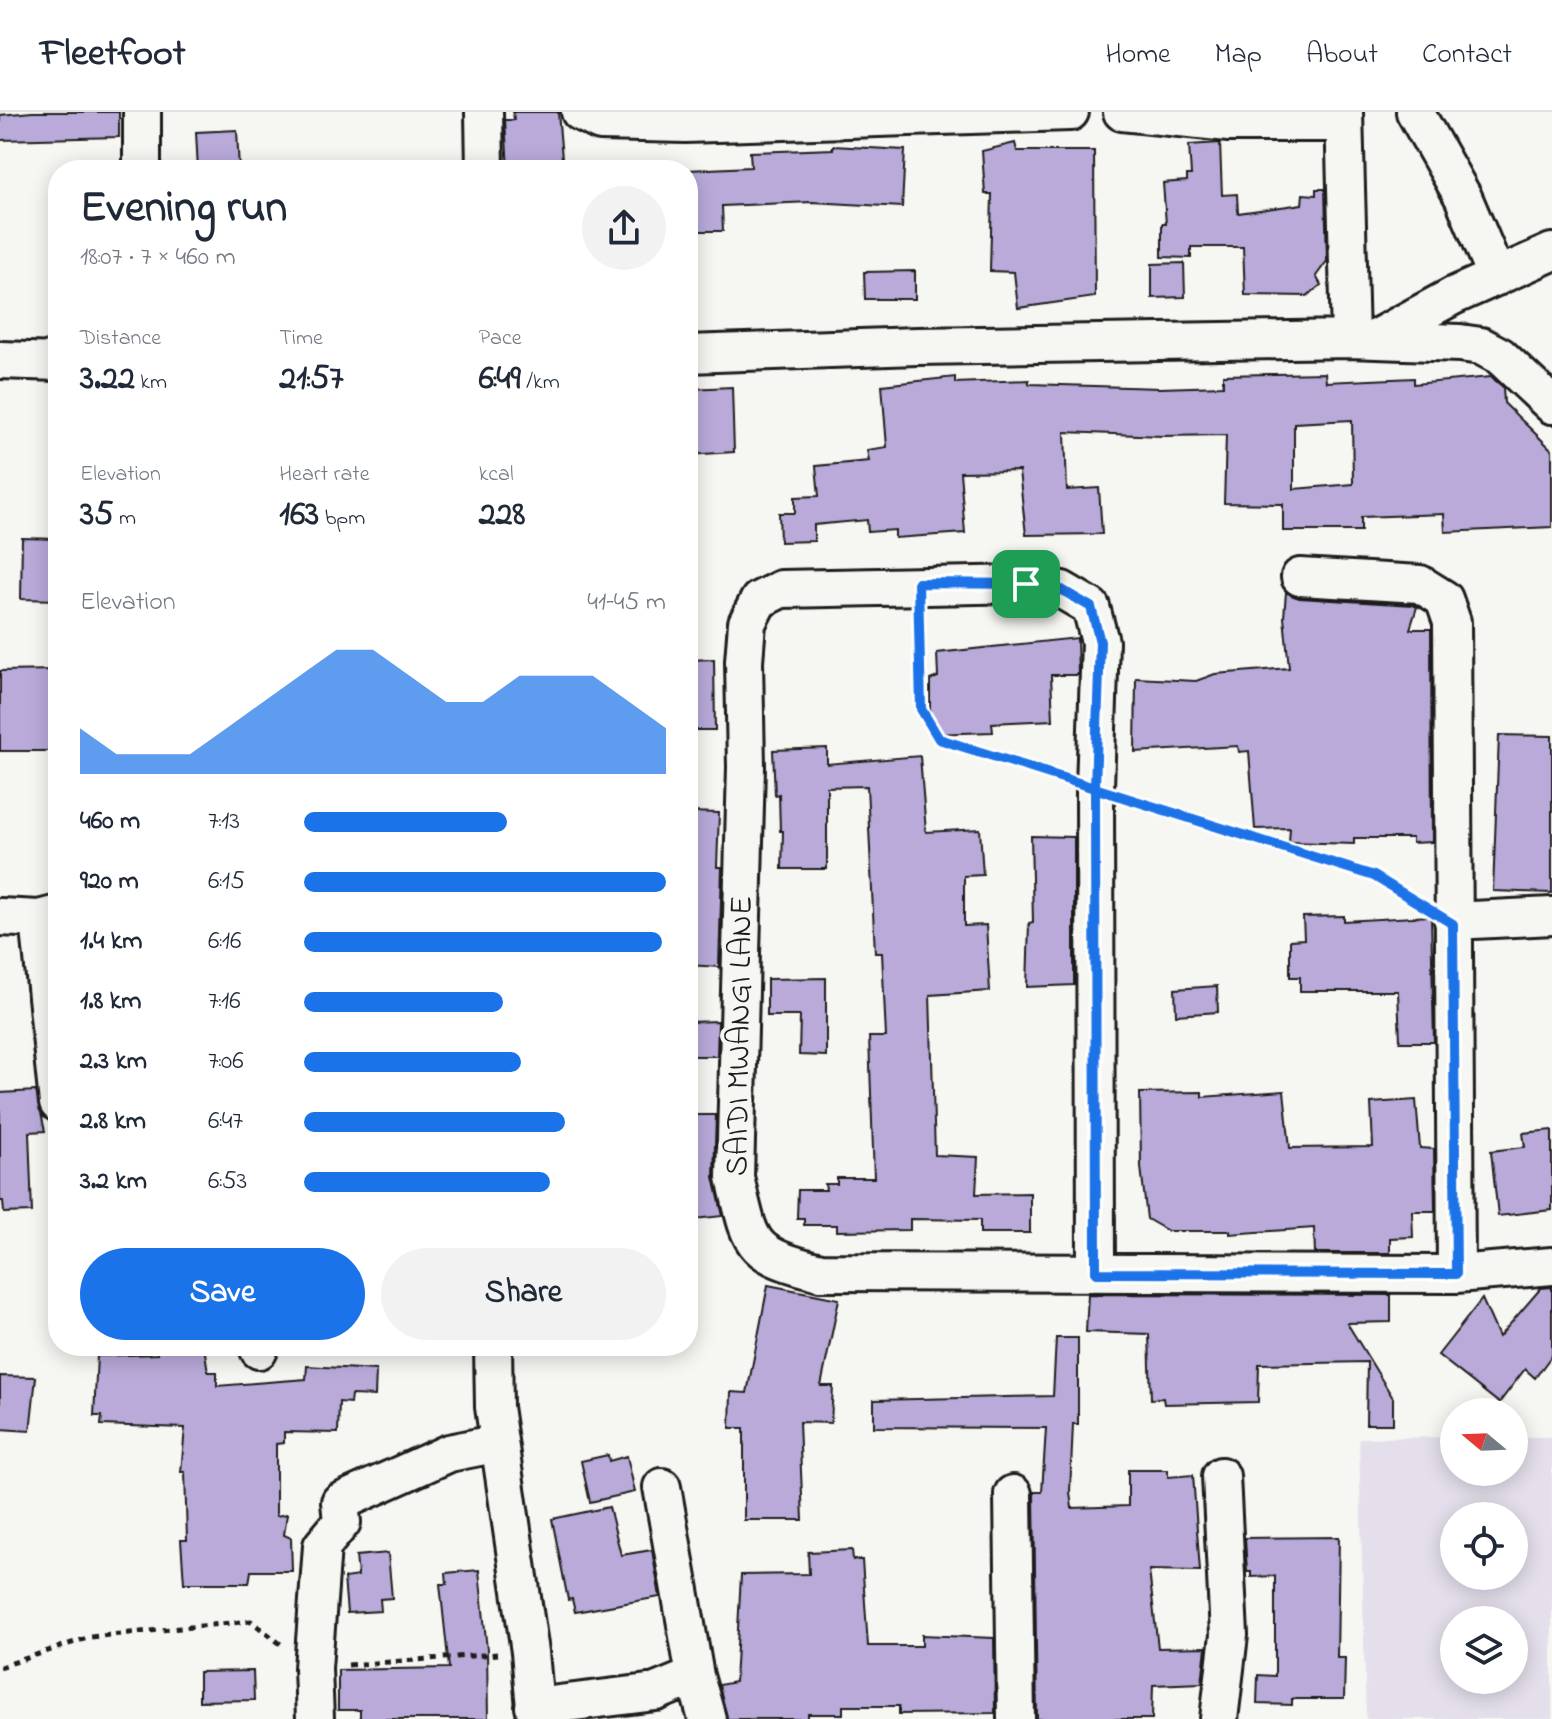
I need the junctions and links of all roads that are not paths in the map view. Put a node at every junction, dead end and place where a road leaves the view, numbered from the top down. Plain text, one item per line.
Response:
1 (142, 112) edge
2 (580, 112) edge
3 (1070, 112) edge
4 (1122, 112) edge
5 (1415, 112) edge
6 (880, 114) edge
7 (491, 118) edge
8 (1343, 118) edge
9 (142, 160) edge
10 (486, 160) edge
11 (1552, 252) edge
12 (1497, 277) junction
13 (1361, 340) junction
14 (698, 354) edge
15 (0, 360) edge
16 (48, 362) edge
17 (1552, 405) edge
18 (1300, 577) dead end
19 (48, 916) edge
20 (1552, 916) edge
21 (0, 917) edge
22 (1453, 922) junction
23 (1552, 1266) edge
24 (1096, 1273) junction
25 (1456, 1274) junction
26 (494, 1356) edge
27 (499, 1443) junction
28 (1221, 1476) dead end
29 (662, 1487) dead end
30 (1013, 1494) dead end
31 (695, 1676) junction
32 (535, 1713) edge
33 (315, 1719) edge
34 (707, 1719) edge
35 (1016, 1719) edge
36 (1219, 1719) edge

1 - 9 street
2 - 6 street
3 - 6 street
4 - 8 street
5 - 12 street
7 - 10 street
8 - 13 street
11 - 12 street
12 - 13 street
13 - 14 street
13 - 17 street
15 - 16 street
18 - 22 street
19 - 21 street
20 - 22 street
22 - 25 street
23 - 25 street, SAIDI MWANGI LANE
24 - 24 street, SAIDI MWANGI LANE
24 - 25 street, SAIDI MWANGI LANE
26 - 27 street
27 - 32 street
27 - 33 street
28 - 36 street
29 - 31 street
30 - 35 street
31 - 32 street
31 - 34 street

